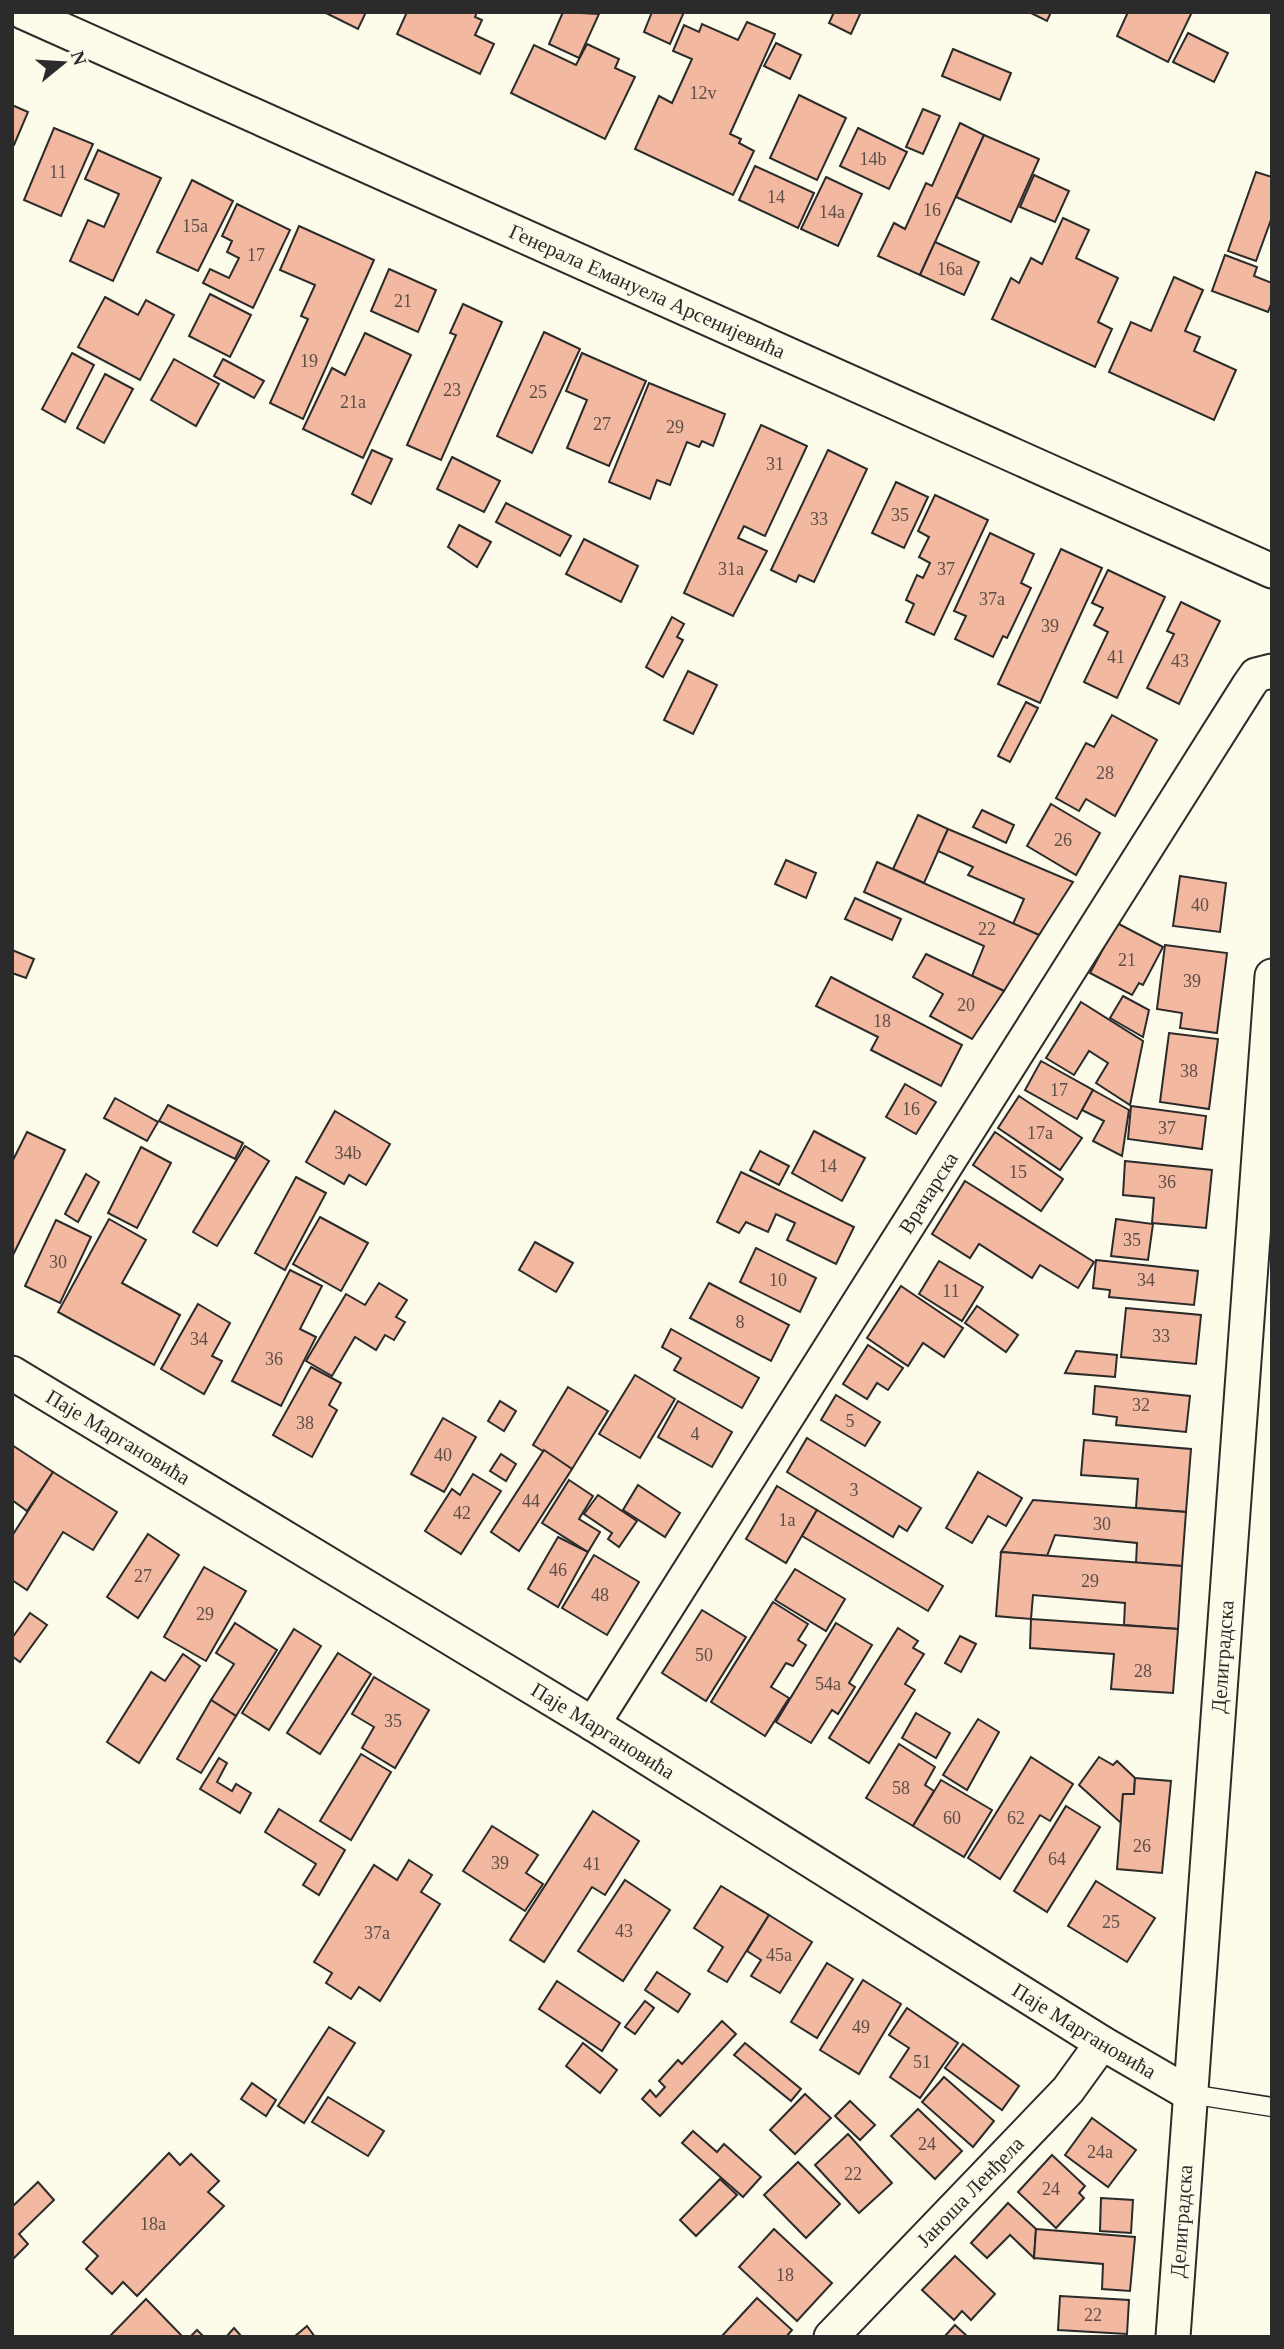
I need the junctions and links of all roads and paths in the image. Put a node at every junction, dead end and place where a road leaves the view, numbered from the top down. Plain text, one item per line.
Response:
1 (23, 12) edge
2 (1272, 572) edge
3 (1272, 671) edge
4 (1272, 976) edge
5 (12, 1373) edge
6 (593, 1724) junction
7 (1102, 2043) junction
8 (1190, 2094) junction
9 (1272, 2107) edge
10 (831, 2337) edge
11 (1173, 2337) edge

1 - 2 street, Генерала Емануела Арсенијевића
3 - 6 street, Врачарска
4 - 8 street, Делиградска
5 - 6 street, Паје Маргановића
6 - 7 street, Паје Маргановића
7 - 8 street, Паје Маргановића
7 - 10 street, Јаноша Ленђела
8 - 9 lane
8 - 11 street, Делиградска

